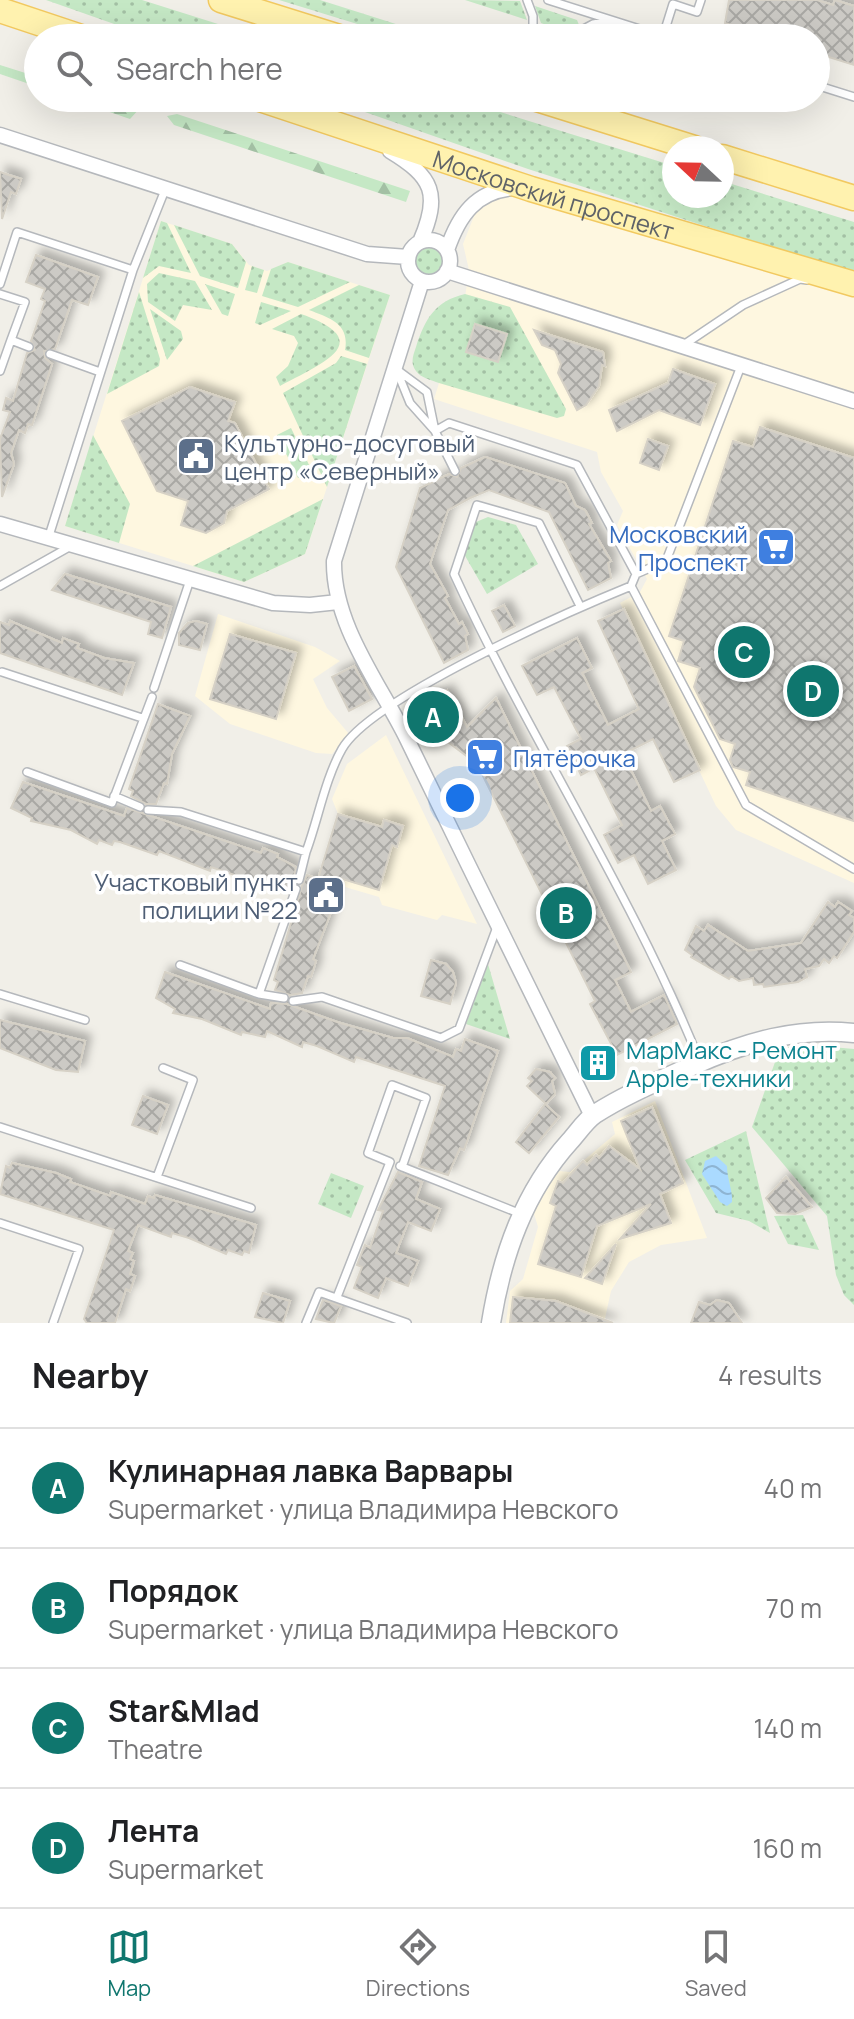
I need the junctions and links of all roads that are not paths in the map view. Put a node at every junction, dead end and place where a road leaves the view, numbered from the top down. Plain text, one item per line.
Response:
1 (10, 0) edge
2 (221, 0) edge
3 (253, 0) edge
4 (527, 0) edge
5 (548, 0) edge
6 (701, 0) edge
7 (0, 10) edge
8 (613, 21) junction
9 (291, 22) junction
10 (44, 24) edge
11 (48, 24) edge
12 (299, 24) edge
13 (533, 24) edge
14 (593, 24) edge
15 (623, 24) edge
16 (668, 24) edge
17 (830, 89) edge
18 (854, 97) edge
19 (297, 112) edge
20 (579, 112) edge
21 (0, 135) edge
22 (366, 136) junction
23 (662, 138) edge
24 (734, 161) edge
25 (531, 189) junction
26 (165, 190) junction
27 (854, 198) edge
28 (420, 242) junction
29 (447, 250) junction
30 (408, 257) junction
31 (133, 270) junction
32 (447, 271) junction
33 (422, 281) junction
34 (0, 284) edge
35 (854, 284) edge
36 (0, 294) edge
37 (11, 340) junction
38 (29, 347) dead end
39 (680, 347) junction
40 (50, 354) dead end
41 (741, 365) junction
42 (396, 369) junction
43 (0, 371) edge
44 (100, 372) junction
45 (854, 401) edge
46 (435, 431) junction
47 (455, 471) dead end
48 (0, 524) edge
49 (48, 539) junction
50 (71, 546) junction
51 (636, 574) junction
52 (190, 578) junction
53 (0, 586) edge
54 (631, 586) junction
55 (338, 602) junction
56 (580, 606) junction
57 (489, 652) junction
58 (2, 672) dead end
59 (390, 705) junction
60 (142, 718) junction
61 (27, 772) dead end
62 (114, 796) junction
63 (306, 852) junction
64 (854, 869) edge
65 (498, 925) junction
66 (180, 965) dead end
67 (0, 994) edge
68 (259, 994) junction
69 (85, 1020) dead end
70 (854, 1033) edge
71 (700, 1062) junction
72 (163, 1068) dead end
73 (592, 1116) junction
74 (0, 1127) edge
75 (357, 1149) dead end
76 (368, 1153) junction
77 (390, 1162) junction
78 (402, 1167) junction
79 (157, 1177) junction
80 (251, 1208) dead end
81 (521, 1214) junction
82 (0, 1223) edge
83 (337, 1297) junction
84 (53, 1323) edge
85 (306, 1323) edge
86 (407, 1323) edge
87 (491, 1323) edge

1 - 11 main road
2 - 9 main road
3 - 9 lane
4 - 13 lane
5 - 8 lane
6 - 16 lane
7 - 10 main road
8 - 14 lane
8 - 15 lane
9 - 12 main road
17 - 18 lane
19 - 22 main road, Московский проспект
20 - 23 main road
21 - 26 street
22 - 25 main road, Московский проспект
22 - 28 street
24 - 27 main road
25 - 29 street
25 - 35 main road, Московский проспект
26 - 30 street
26 - 31 lane
28 - 29 street
28 - 30 street
29 - 32 street
30 - 33 street
31 - 34 lane
31 - 44 lane
32 - 33 street
32 - 39 street
33 - 42 street
35 - 39 lane
36 - 37 lane
37 - 38 lane
37 - 43 lane
39 - 41 street
40 - 44 lane
41 - 45 street
41 - 51 lane
42 - 46 lane
42 - 46 lane
42 - 55 street
44 - 49 lane
46 - 47 lane
46 - 51 lane
48 - 49 street
49 - 50 street
50 - 52 street
50 - 53 lane
51 - 54 lane
52 - 55 street
52 - 60 lane
54 - 56 lane
54 - 64 lane
55 - 59 street
56 - 57 lane
56 - 57 lane
57 - 59 lane
57 - 71 lane
58 - 60 lane
59 - 63 lane
59 - 65 street
60 - 62 lane
61 - 62 lane
62 - 63 lane
63 - 68 lane
65 - 68 lane
65 - 73 street
66 - 68 lane
67 - 69 lane
70 - 71 street
71 - 73 street
72 - 79 lane
73 - 81 street
74 - 79 lane
75 - 76 lane
76 - 77 lane
76 - 78 lane
77 - 78 lane
77 - 83 lane
78 - 81 lane
79 - 80 lane
81 - 87 street
82 - 84 lane
83 - 85 lane
83 - 86 lane

